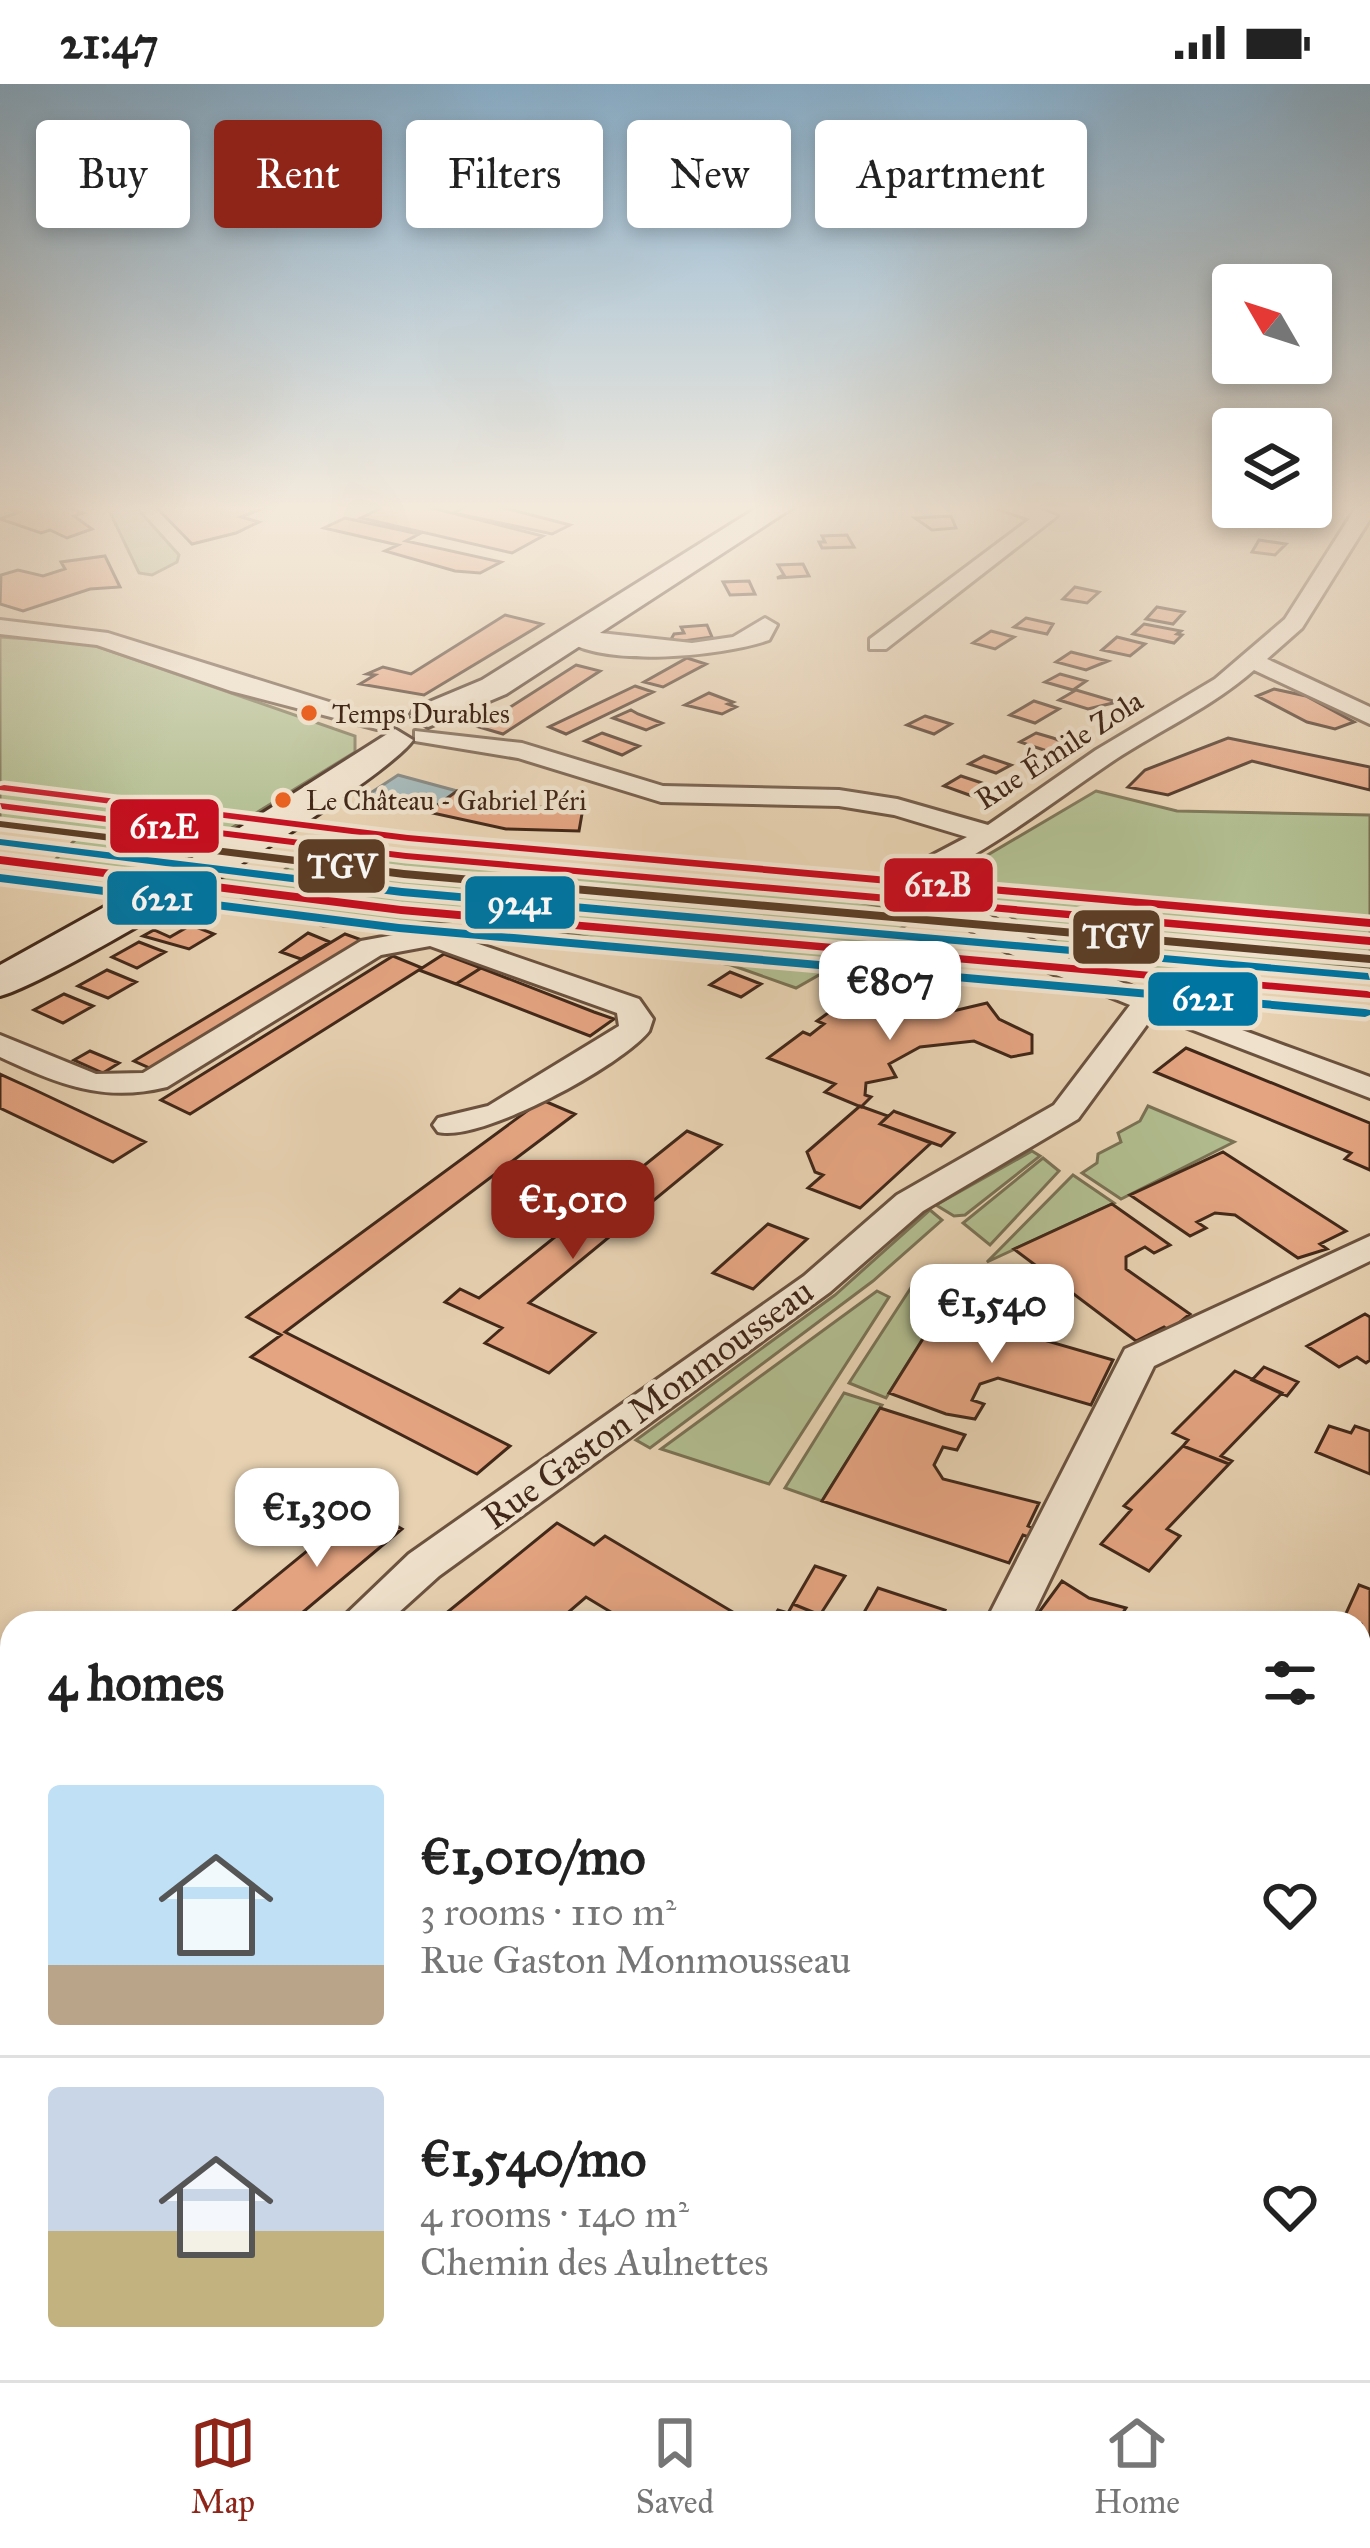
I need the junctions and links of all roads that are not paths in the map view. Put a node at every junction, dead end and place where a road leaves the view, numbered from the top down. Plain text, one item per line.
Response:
1 (612, 613) edge
2 (918, 613) edge
3 (1299, 613) edge
4 (765, 625) dead end
5 (0, 627) edge
6 (574, 637) junction
7 (878, 644) dead end
8 (1250, 661) junction
9 (1370, 717) edge
10 (406, 728) junction
11 (991, 835) junction
12 (0, 983) edge
13 (1150, 1000) junction
14 (0, 1045) edge
15 (1370, 1088) edge
16 (450, 1125) dead end
17 (1370, 1247) edge
18 (372, 1611) edge
19 (1012, 1611) edge

1 - 6 street
2 - 7 street
3 - 8 street, Rue Émile Zola
4 - 6 street
5 - 10 street
6 - 10 street
8 - 9 street
8 - 11 street, Rue Émile Zola
10 - 11 street
10 - 12 street
11 - 13 street, Rue Émile Zola
13 - 15 street
13 - 18 street, Rue Gaston Monmousseau
14 - 16 street
17 - 19 street

